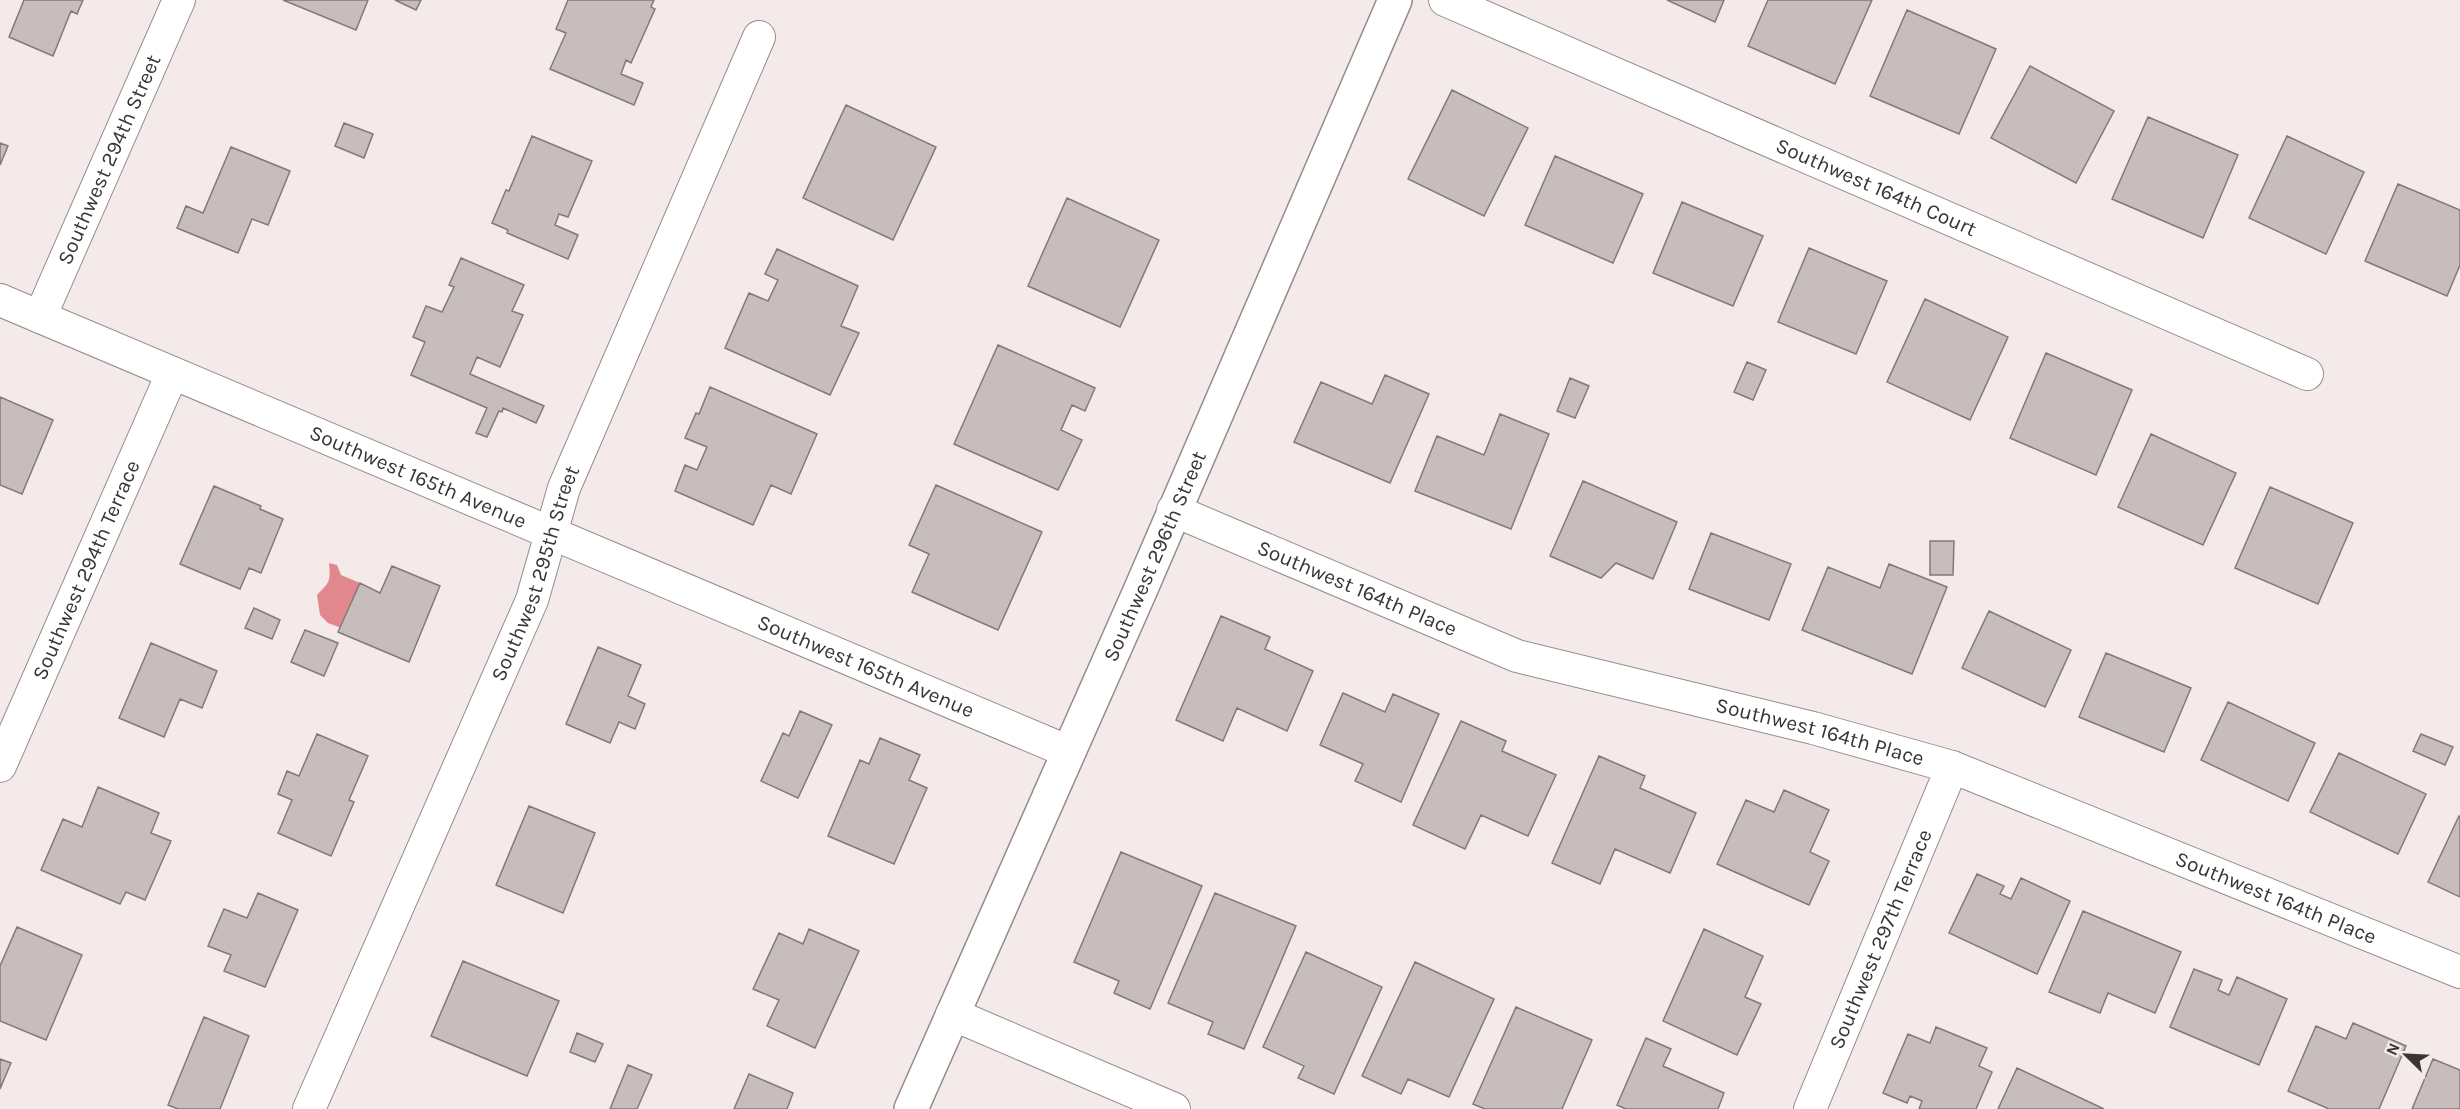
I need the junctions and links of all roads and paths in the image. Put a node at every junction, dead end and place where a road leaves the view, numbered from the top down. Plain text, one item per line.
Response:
1 (179, 0) edge
2 (1395, 0) edge
3 (1445, 0) edge
4 (759, 37) dead end
5 (0, 300) edge
6 (40, 317) junction
7 (172, 374) junction
8 (2307, 374) dead end
9 (1173, 510) junction
10 (551, 535) junction
11 (1069, 753) junction
12 (0, 766) edge
13 (1952, 767) junction
14 (2460, 972) edge
15 (952, 1014) junction
16 (309, 1109) edge
17 (911, 1109) edge
18 (1174, 1109) edge
19 (1810, 1109) edge

1 - 6 street, Southwest 294th Street
2 - 9 street, Southwest 296th Street
3 - 8 street, Southwest 164th Court
4 - 10 street, Southwest 295th Street
5 - 6 street, Southwest 165th Avenue
6 - 7 street, Southwest 165th Avenue
7 - 10 street, Southwest 165th Avenue
7 - 12 street, Southwest 294th Terrace
9 - 11 street, Southwest 296th Street
9 - 13 street, Southwest 164th Place
10 - 11 street, Southwest 165th Avenue
10 - 16 street, Southwest 295th Street
11 - 15 street, Southwest 296th Street
13 - 14 street, Southwest 164th Place
13 - 19 street, Southwest 297th Terrace
15 - 17 street, Southwest 296th Street
15 - 18 street

